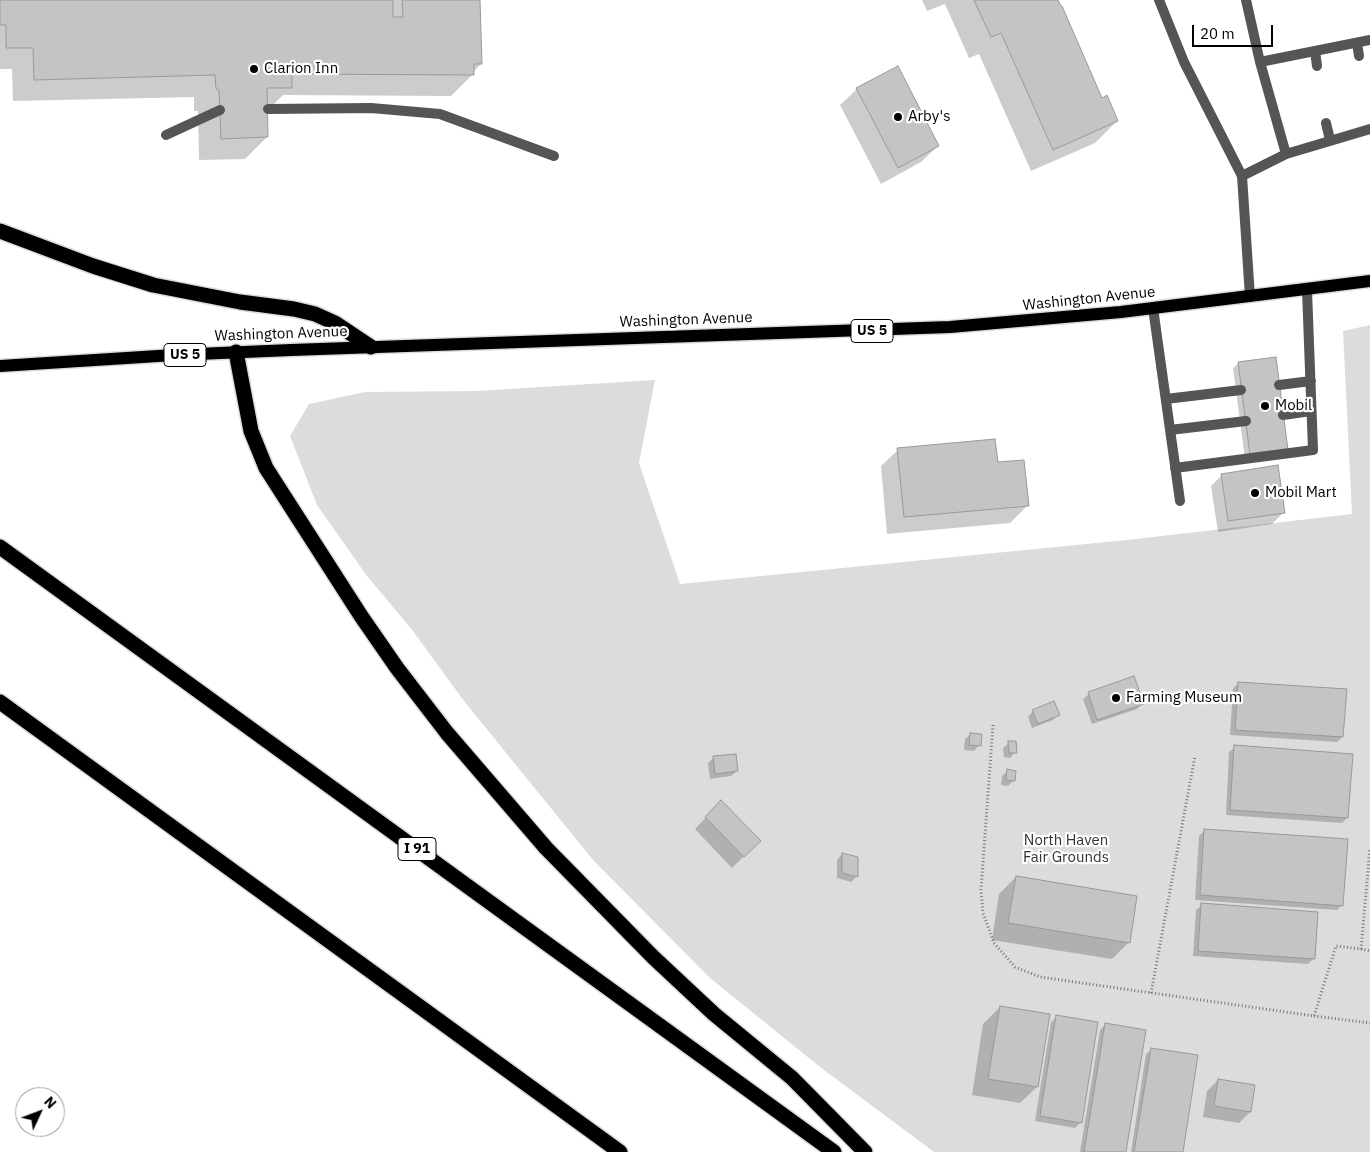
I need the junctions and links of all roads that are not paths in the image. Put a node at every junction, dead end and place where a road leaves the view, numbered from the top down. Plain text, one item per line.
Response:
1 (1159, 0) edge
2 (1246, 0) edge
3 (1370, 40) edge
4 (1357, 43) junction
5 (1315, 51) junction
6 (1359, 56) dead end
7 (1260, 62) junction
8 (1317, 66) dead end
9 (268, 109) dead end
10 (220, 110) dead end
11 (1326, 123) dead end
12 (1370, 129) edge
13 (166, 135) dead end
14 (1330, 140) junction
15 (1286, 154) junction
16 (554, 156) dead end
17 (1242, 176) junction
18 (0, 231) edge
19 (1370, 281) edge
20 (1307, 290) junction
21 (1250, 297) junction
22 (1153, 308) junction
23 (371, 347) junction
24 (236, 352) junction
25 (0, 366) edge
26 (1310, 381) junction
27 (1279, 385) dead end
28 (1242, 390) dead end
29 (1166, 399) junction
30 (1311, 411) junction
31 (1283, 415) dead end
32 (1246, 421) dead end
33 (1170, 430) junction
34 (1175, 468) junction
35 (1180, 501) dead end
36 (0, 547) edge
37 (0, 702) edge
38 (620, 1152) edge
39 (834, 1152) edge
40 (865, 1152) edge

1 - 17 lane
2 - 7 lane
3 - 4 lane
4 - 5 lane
4 - 6 lane
5 - 7 lane
5 - 8 lane
7 - 15 lane
9 - 16 lane
10 - 13 lane
11 - 14 lane
12 - 14 lane
14 - 15 lane
15 - 17 lane
17 - 21 lane
18 - 23 highway
19 - 20 main road, Washington Avenue / US 5
20 - 21 main road, Washington Avenue / US 5
20 - 26 lane
21 - 22 main road, Washington Avenue / US 5
22 - 23 main road, Washington Avenue / US 5
22 - 29 lane
23 - 24 main road, Washington Avenue / US 5
24 - 25 main road, Washington Avenue / US 5
24 - 40 highway
26 - 27 lane
26 - 30 lane
28 - 29 lane
29 - 33 lane
30 - 31 lane
30 - 34 lane
32 - 33 lane
33 - 34 lane
34 - 35 lane
36 - 39 highway, I 91
37 - 38 highway

